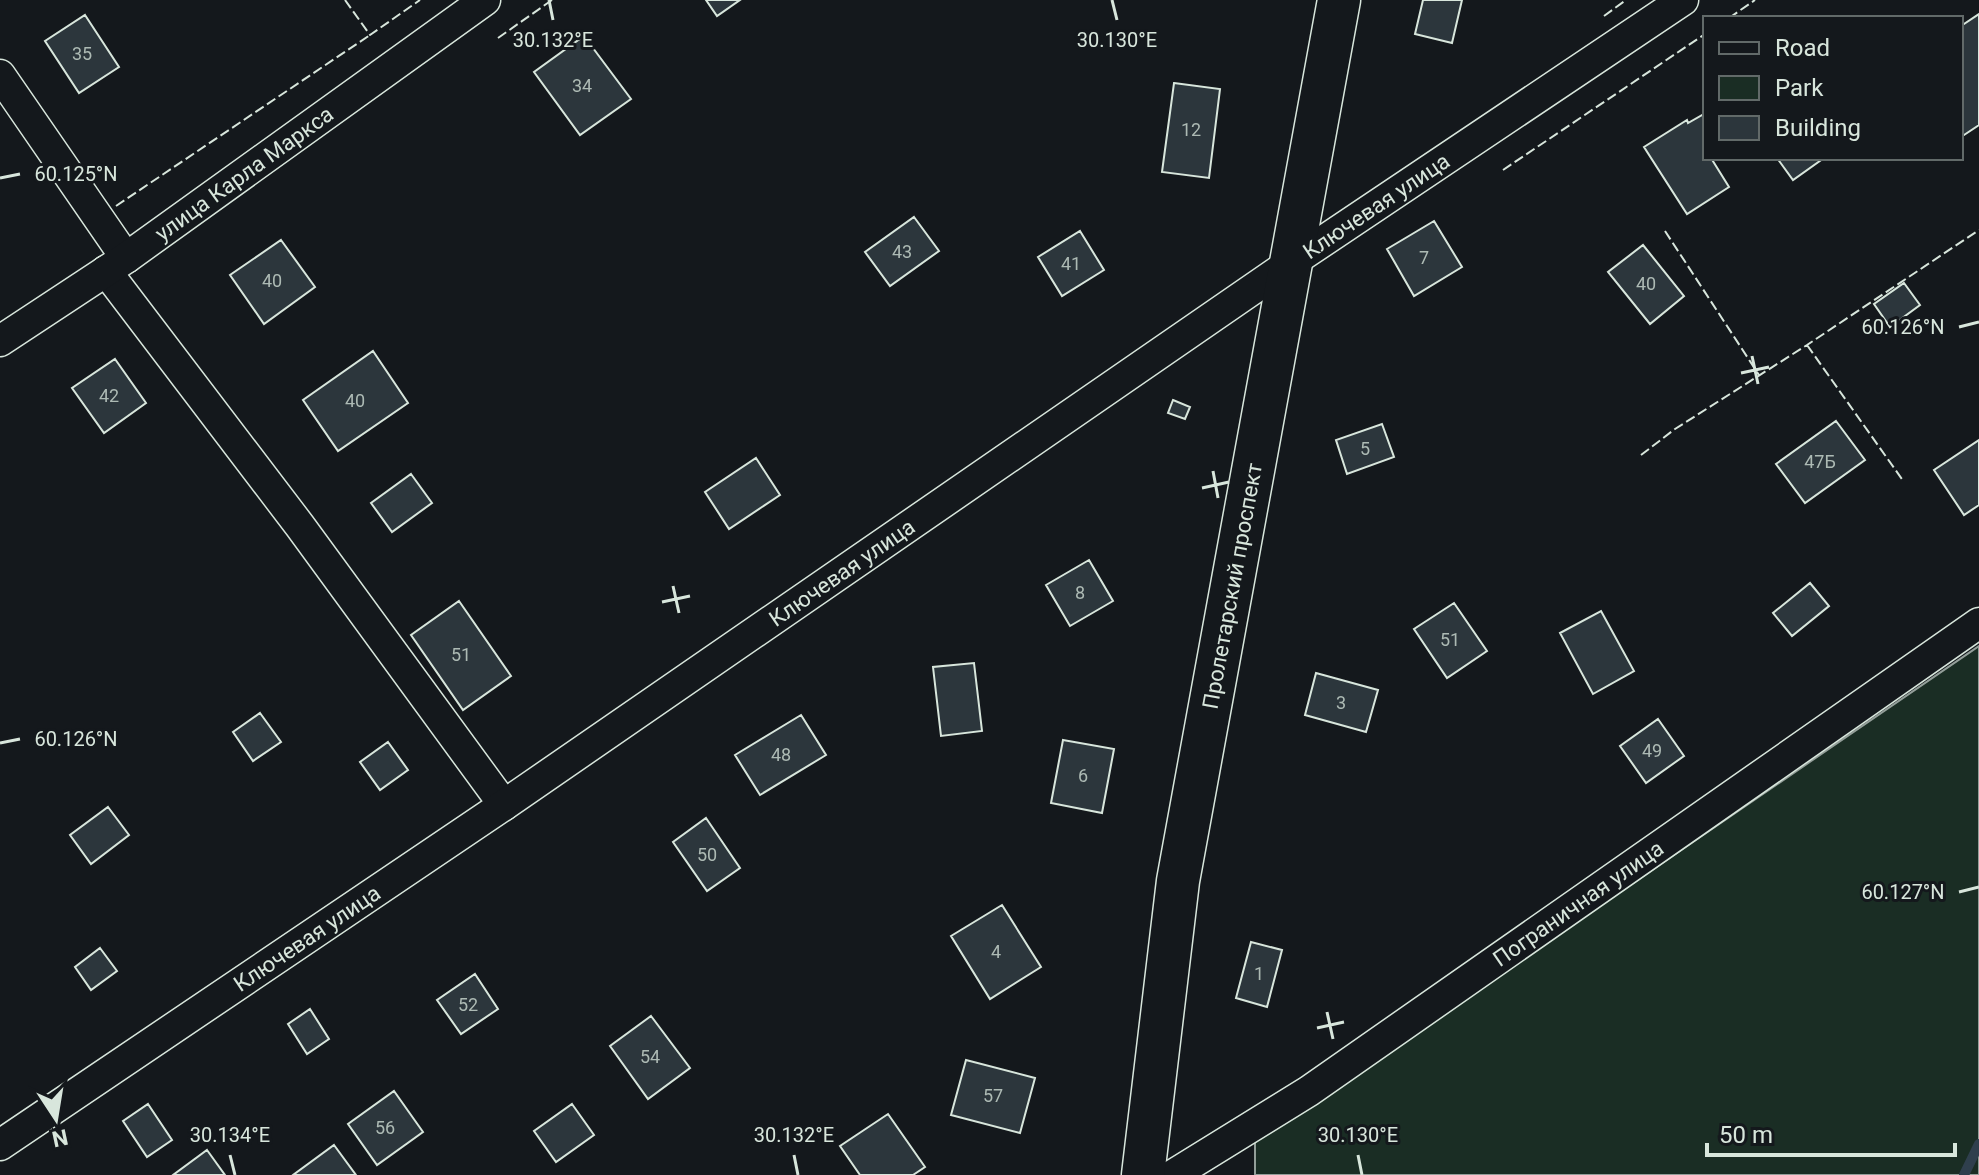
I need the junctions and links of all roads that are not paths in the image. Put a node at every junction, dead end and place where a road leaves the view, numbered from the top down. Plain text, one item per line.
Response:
1 (485, 0) edge
2 (1339, 0) edge
3 (1683, 0) edge
4 (0, 75) edge
5 (1292, 262) junction
6 (116, 264) junction
7 (0, 341) edge
8 (1979, 623) edge
9 (504, 805) junction
10 (0, 1145) edge
11 (1143, 1175) edge
12 (1173, 1175) edge

1 - 6 street, улица Карла Маркса
2 - 5 street, Пролетарский проспект
3 - 5 street, Ключевая улица
4 - 6 street
5 - 9 street, Ключевая улица
5 - 11 street, Пролетарский проспект
6 - 7 street, улица Карла Маркса
6 - 9 street
8 - 12 street, Пограничная улица
9 - 10 street, Ключевая улица

